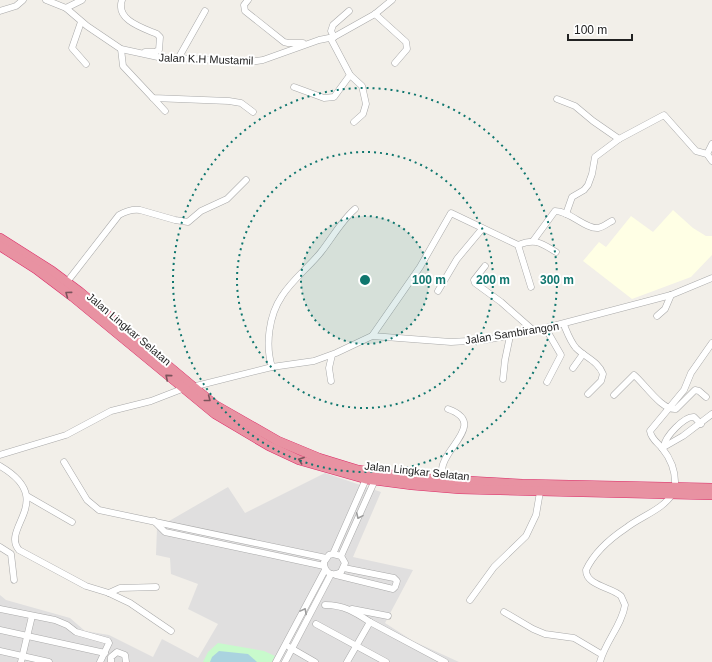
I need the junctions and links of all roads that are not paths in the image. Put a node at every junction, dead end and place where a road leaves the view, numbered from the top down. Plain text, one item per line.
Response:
1 (22, 0) edge
2 (46, 0) edge
3 (82, 0) edge
4 (122, 0) edge
5 (248, 0) edge
6 (392, 0) edge
7 (66, 8) junction
8 (0, 11) edge
9 (205, 11) dead end
10 (349, 11) dead end
11 (375, 14) junction
12 (81, 22) junction
13 (333, 38) junction
14 (323, 39) junction
15 (119, 48) junction
16 (179, 57) junction
17 (395, 63) dead end
18 (86, 64) dead end
19 (350, 75) junction
20 (294, 87) dead end
21 (153, 98) junction
22 (557, 99) dead end
23 (164, 111) dead end
24 (253, 112) dead end
25 (354, 122) dead end
26 (619, 139) junction
27 (712, 144) edge
28 (706, 154) junction
29 (712, 161) edge
30 (246, 180) dead end
31 (355, 209) dead end
32 (566, 214) junction
33 (612, 221) dead end
34 (482, 229) junction
35 (0, 238) edge
36 (533, 241) junction
37 (518, 245) junction
38 (0, 246) edge
39 (556, 252) dead end
40 (485, 266) dead end
41 (712, 278) edge
42 (67, 282) junction
43 (531, 287) dead end
44 (438, 291) dead end
45 (671, 295) junction
46 (657, 316) dead end
47 (564, 325) junction
48 (546, 329) junction
49 (534, 331) junction
50 (372, 336) junction
51 (510, 336) junction
52 (712, 342) edge
53 (146, 353) junction
54 (583, 354) junction
55 (332, 355) junction
56 (272, 366) junction
57 (573, 368) dead end
58 (503, 379) dead end
59 (331, 381) dead end
60 (547, 382) dead end
61 (192, 387) junction
62 (182, 389) junction
63 (588, 394) dead end
64 (614, 395) dead end
65 (706, 397) dead end
66 (669, 408) junction
67 (448, 409) dead end
68 (712, 414) edge
69 (700, 424) junction
70 (663, 447) junction
71 (0, 455) edge
72 (64, 462) dead end
73 (318, 462) junction
74 (0, 466) edge
75 (370, 480) junction
76 (445, 481) junction
77 (460, 485) junction
78 (712, 488) edge
79 (674, 490) junction
80 (540, 492) junction
81 (359, 495) junction
82 (712, 495) edge
83 (27, 496) junction
84 (366, 498) junction
85 (154, 521) junction
86 (72, 522) dead end
87 (0, 547) edge
88 (333, 554) junction
89 (341, 556) junction
90 (326, 558) junction
91 (325, 568) junction
92 (344, 568) junction
93 (334, 574) junction
94 (14, 580) dead end
95 (156, 587) dead end
96 (109, 593) junction
97 (470, 600) dead end
98 (325, 605) dead end
99 (349, 608) junction
100 (0, 609) edge
101 (504, 612) dead end
102 (32, 616) junction
103 (388, 616) dead end
104 (370, 622) junction
105 (316, 624) dead end
106 (0, 630) edge
107 (171, 631) dead end
108 (27, 636) junction
109 (285, 646) junction
110 (356, 646) junction
111 (292, 649) junction
112 (0, 651) edge
113 (105, 653) junction
114 (602, 654) junction
115 (22, 659) edge
116 (110, 660) edge
117 (127, 660) edge
118 (49, 662) edge
119 (100, 662) edge
120 (133, 662) edge
121 (276, 662) edge
122 (285, 662) edge
123 (315, 662) edge
124 (347, 662) edge
125 (386, 662) edge
126 (445, 662) edge
127 (600, 662) edge

1 - 8 street
2 - 7 street, Jalan K.H Mustamil
3 - 7 street
4 - 15 street
5 - 14 street
6 - 11 street, Jalan K.H Mustamil
7 - 12 street, Jalan K.H Mustamil
9 - 16 street
10 - 13 street
11 - 13 street, Jalan K.H Mustamil
11 - 17 street
12 - 15 street, Jalan K.H Mustamil
12 - 18 street
13 - 14 street, Jalan K.H Mustamil
13 - 19 street
14 - 16 street, Jalan K.H Mustamil
15 - 16 street, Jalan K.H Mustamil
15 - 21 street
19 - 20 street
19 - 25 street
21 - 23 street
21 - 24 street
22 - 26 street
26 - 28 street
26 - 32 street
27 - 28 street
28 - 29 street
30 - 42 street
31 - 56 street
32 - 33 street
32 - 36 street
34 - 37 street
34 - 44 street
34 - 50 street
35 - 42 highway, Jalan Lingkar Selatan
36 - 37 street
36 - 39 street
37 - 43 street
53 -> 38 highway, Jalan Lingkar Selatan
40 - 49 street
41 - 45 street, Jalan Sambirangon
42 - 53 highway, Jalan Lingkar Selatan
45 - 46 street
45 - 47 street, Jalan Sambirangon
47 - 48 street, Jalan Sambirangon
47 - 54 street
48 - 49 street, Jalan Sambirangon
48 - 60 street
49 - 51 street, Jalan Sambirangon
50 - 51 street, Jalan Sambirangon
50 - 55 street, Jalan Sambirangon
51 - 58 street
52 - 66 street
53 - 61 highway, Jalan Lingkar Selatan
62 -> 53 highway, Jalan Lingkar Selatan
54 - 57 street
54 - 63 street
55 - 56 street, Jalan Sambirangon
55 - 59 street
56 - 61 street, Jalan Sambirangon
61 -> 73 highway, Jalan Lingkar Selatan
62 - 71 street
73 -> 62 highway, Jalan Lingkar Selatan
64 - 66 street
65 - 66 street
66 - 70 street
67 - 76 street
68 - 69 street
69 - 70 street
69 - 70 street
70 - 79 street
72 - 85 street
73 - 75 highway, Jalan Lingkar Selatan
73 - 76 highway, Jalan Lingkar Selatan
74 - 83 street
75 - 77 highway, Jalan Lingkar Selatan
75 - 81 street
75 - 84 street
76 - 77 highway, Jalan Lingkar Selatan
77 - 79 highway, Jalan Lingkar Selatan
77 - 80 highway, Jalan Lingkar Selatan
78 - 79 highway, Jalan Lingkar Selatan
79 - 80 highway, Jalan Lingkar Selatan
79 - 82 highway, Jalan Lingkar Selatan
79 - 114 street
80 - 97 street
81 - 84 street
81 - 88 street
83 - 86 street
83 - 96 street
84 -> 89 street
85 - 90 street
85 - 91 street
87 - 94 street
88 - 89 street
88 - 90 street
89 - 92 street
90 - 91 street
91 - 93 street
109 -> 91 street
92 - 93 street
92 - 93 street
93 - 111 street
95 - 96 street
96 - 107 street
98 - 99 street
99 - 103 street
99 - 104 street
100 - 102 street
101 - 114 street
102 - 108 street
102 - 113 street
104 - 110 street
104 - 126 street
105 - 110 street
106 - 108 street
108 - 113 street
108 - 115 street
109 - 111 street
109 - 121 street
110 - 124 street
110 - 125 street
111 - 122 street
111 - 123 street
112 - 115 street
113 - 119 street
114 - 127 street
115 - 118 street
116 - 117 street
117 - 120 street

